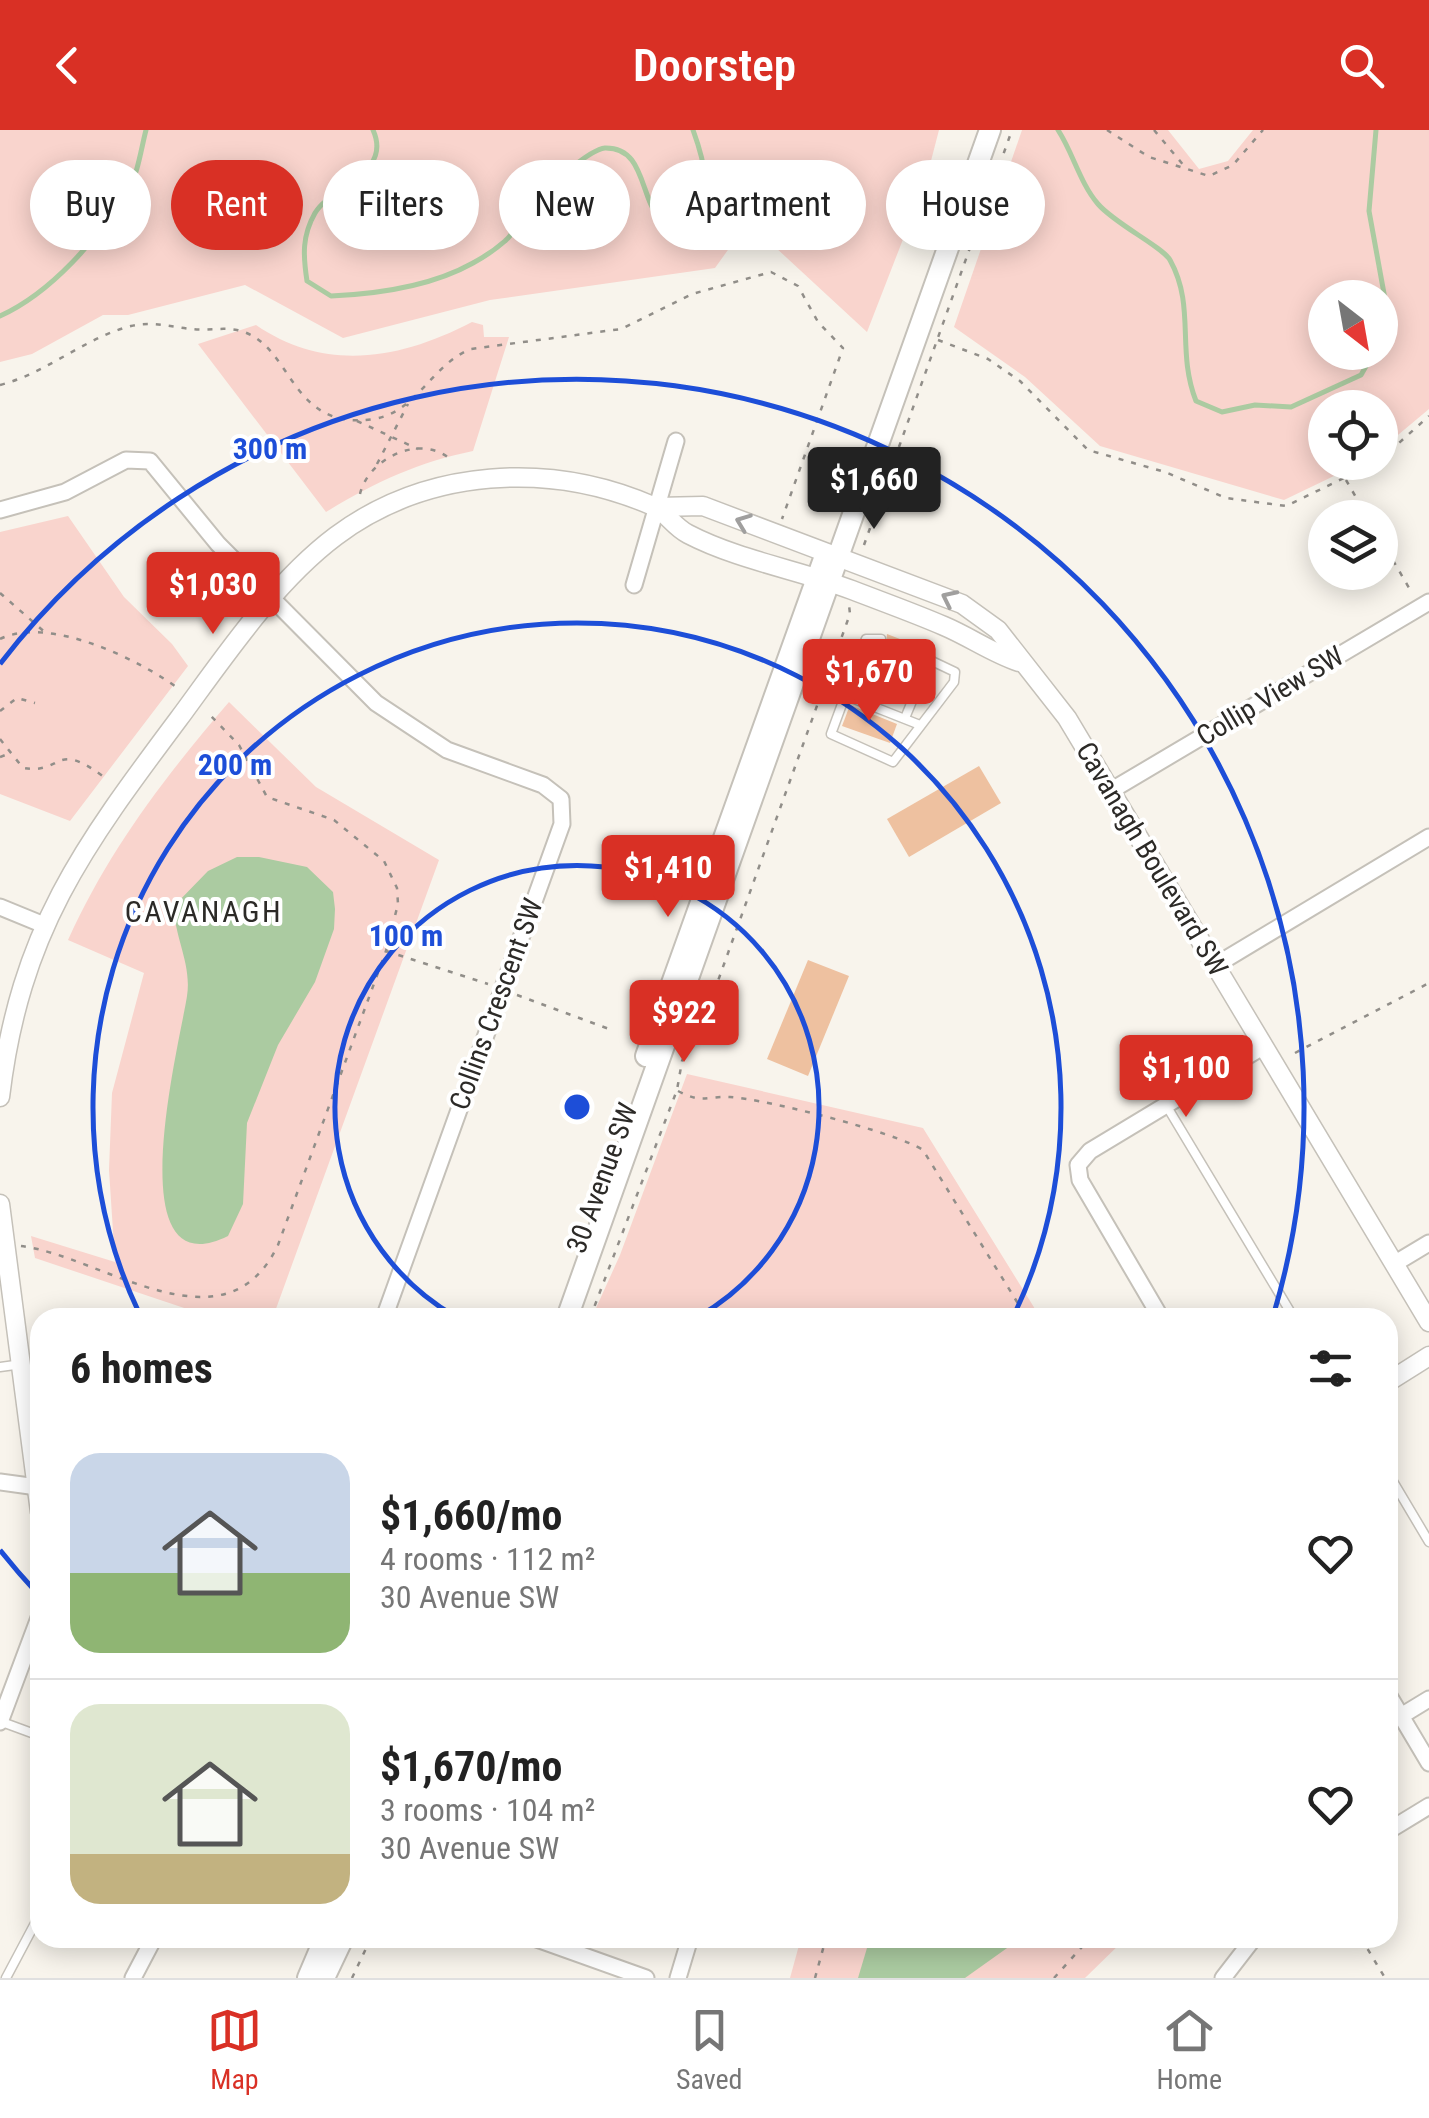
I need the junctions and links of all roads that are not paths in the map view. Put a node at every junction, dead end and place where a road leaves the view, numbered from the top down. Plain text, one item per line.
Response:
1 (990, 130) edge
2 (676, 442) dead end
3 (657, 507) junction
4 (0, 510) edge
5 (833, 555) junction
6 (824, 580) junction
7 (634, 586) dead end
8 (273, 600) junction
9 (1425, 605) edge
10 (882, 639) dead end
11 (915, 653) dead end
12 (930, 658) junction
13 (1019, 662) junction
14 (844, 695) junction
15 (905, 718) junction
16 (920, 724) junction
17 (855, 731) dead end
18 (876, 738) dead end
19 (852, 743) junction
20 (872, 752) junction
21 (893, 762) junction
22 (902, 774) dead end
23 (1112, 790) junction
24 (1429, 837) edge
25 (0, 907) edge
26 (44, 925) junction
27 (1216, 966) junction
28 (1264, 1046) junction
29 (0, 1096) edge
30 (1166, 1106) junction
31 (0, 1204) edge
32 (0, 1228) edge
33 (1429, 1243) edge
34 (1394, 1264) junction
35 (388, 1308) edge
36 (556, 1308) edge
37 (570, 1308) edge
38 (1155, 1308) edge
39 (1288, 1308) edge
40 (1429, 1322) edge
41 (1429, 1356) edge
42 (0, 1366) edge
43 (29, 1375) edge
44 (1398, 1376) edge
45 (0, 1482) edge
46 (30, 1487) edge
47 (1398, 1490) edge
48 (1429, 1542) edge
49 (30, 1641) edge
50 (1429, 1698) edge
51 (1398, 1711) edge
52 (1, 1716) edge
53 (1401, 1716) junction
54 (30, 1731) edge
55 (1429, 1763) edge
56 (1429, 1806) edge
57 (1398, 1825) edge
58 (30, 1933) edge
59 (149, 1948) edge
60 (321, 1948) edge
61 (338, 1948) edge
62 (562, 1948) edge
63 (687, 1948) edge
64 (1246, 1948) edge
65 (6, 1978) edge
66 (133, 1978) edge
67 (308, 1978) edge
68 (324, 1978) edge
69 (646, 1978) edge
70 (678, 1978) edge
71 (1223, 1978) edge

1 - 5 main road, 30 Avenue SW
2 - 3 street
5 -> 3 street, Cavanagh Boulevard SW
3 - 6 street
3 - 7 street
3 - 8 street
4 - 8 street, Collins Crescent SW
5 - 6 main road, 30 Avenue SW
13 -> 5 street, Cavanagh Boulevard SW
6 - 13 street
6 - 36 main road, 30 Avenue SW
6 - 37 main road, 30 Avenue SW
8 - 26 street
8 - 35 street, Collins Crescent SW
9 - 23 street, Collip View SW
10 - 14 lane
11 - 12 lane
12 - 15 lane
12 - 16 lane
13 - 23 street, Cavanagh Boulevard SW
14 - 15 lane
14 - 19 lane
15 - 16 lane
16 - 21 lane
17 - 19 lane
18 - 20 lane
19 - 20 lane
20 - 21 lane
21 - 22 lane
23 - 27 street, Cavanagh Boulevard SW
24 - 27 street
25 - 26 street
26 - 29 street
27 - 28 street, Cavanagh Boulevard SW
28 - 30 street
28 - 34 street, Cavanagh Boulevard SW
30 - 38 street
30 - 39 lane
31 - 32 street
32 - 43 street
33 - 34 street
34 - 40 street, Cavanagh Boulevard SW
41 - 44 street
42 - 43 lane
45 - 46 street
47 - 48 lane
49 - 52 street
50 - 53 street
51 - 53 street
52 - 54 lane
53 - 55 street
56 - 57 street
58 - 65 lane
59 - 66 street
60 - 67 main road
61 - 68 main road
62 - 69 street
63 - 70 street
64 - 71 street

